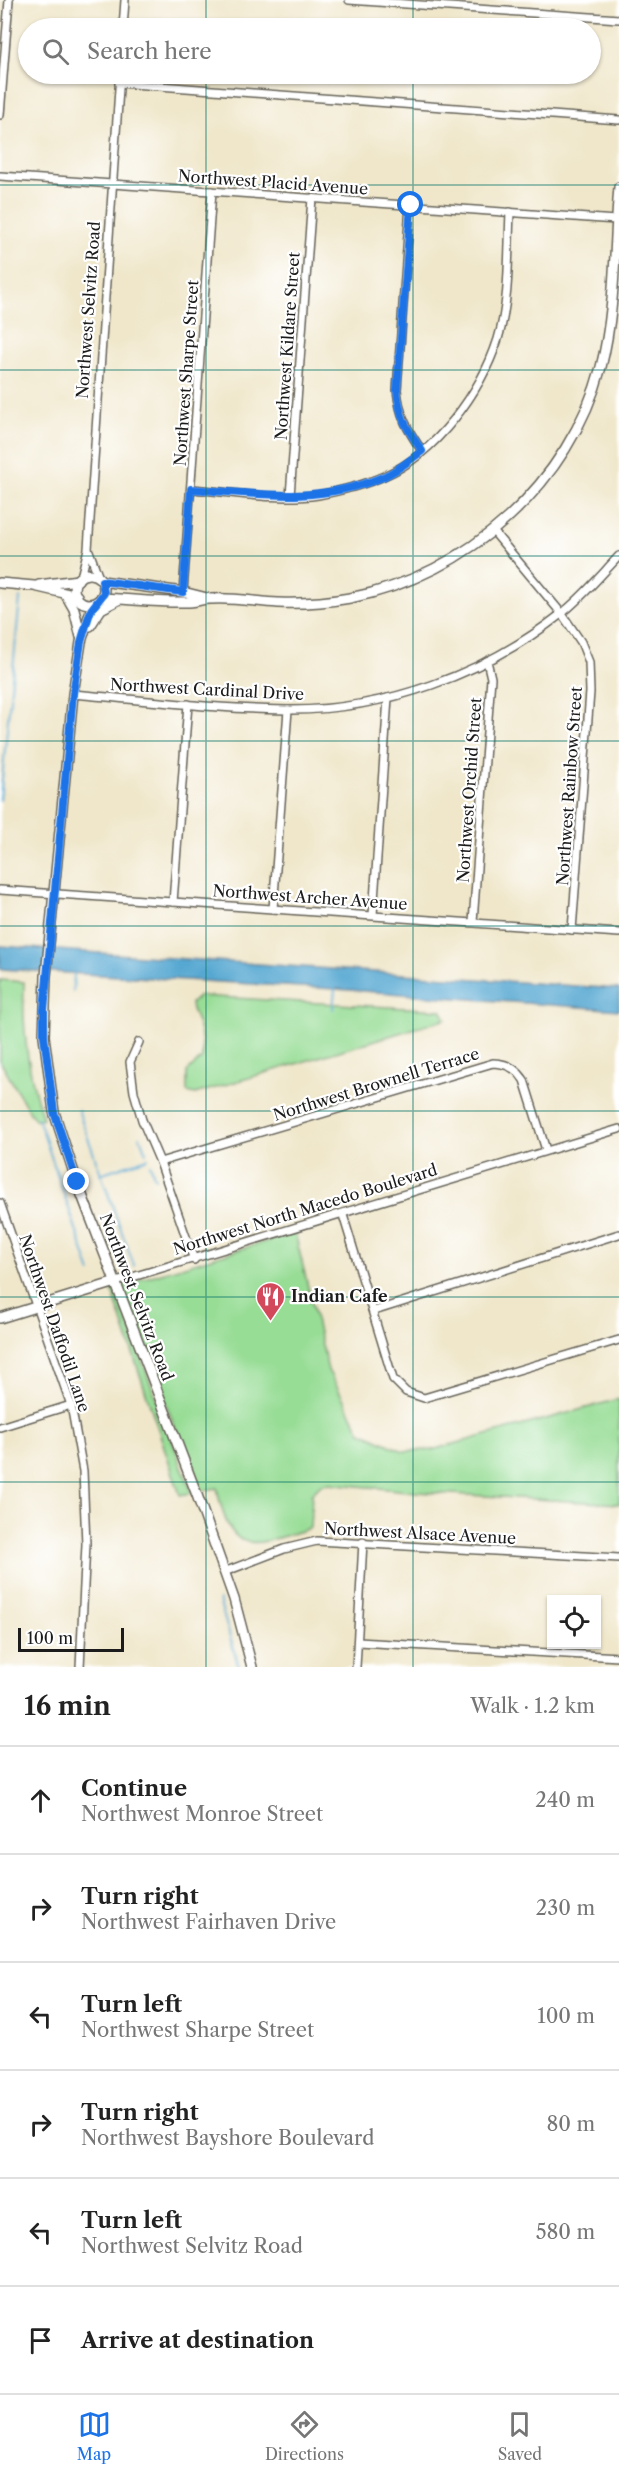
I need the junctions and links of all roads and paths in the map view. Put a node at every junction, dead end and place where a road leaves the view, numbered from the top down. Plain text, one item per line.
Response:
1 (9, 0) edge
2 (125, 0) edge
3 (349, 0) edge
4 (124, 18) edge
5 (619, 19) edge
6 (2, 73) edge
7 (119, 84) edge
8 (133, 84) edge
9 (0, 115) edge
10 (619, 120) edge
11 (0, 176) edge
12 (111, 184) junction
13 (619, 186) edge
14 (212, 191) junction
15 (312, 198) junction
16 (411, 205) junction
17 (510, 212) junction
18 (616, 220) junction
19 (422, 451) junction
20 (191, 489) junction
21 (290, 496) junction
22 (493, 531) junction
23 (88, 549) junction
24 (619, 556) edge
25 (79, 579) junction
26 (100, 580) junction
27 (0, 583) edge
28 (34, 586) junction
29 (183, 592) junction
30 (66, 595) junction
31 (78, 598) junction
32 (120, 599) junction
33 (210, 599) junction
34 (99, 600) junction
35 (562, 614) junction
36 (81, 639) junction
37 (486, 661) junction
38 (73, 694) junction
39 (388, 698) junction
40 (188, 704) junction
41 (288, 710) junction
42 (0, 890) edge
43 (55, 893) junction
44 (173, 902) junction
45 (273, 909) junction
46 (373, 915) junction
47 (473, 922) junction
48 (572, 930) junction
49 (619, 933) edge
50 (139, 1042) dead end
51 (619, 1129) edge
52 (546, 1150) junction
53 (160, 1162) junction
54 (0, 1203) edge
55 (343, 1215) junction
56 (619, 1234) edge
57 (194, 1260) junction
58 (116, 1282) junction
59 (36, 1306) junction
60 (374, 1311) junction
61 (0, 1318) edge
62 (619, 1340) edge
63 (71, 1405) junction
64 (0, 1427) edge
65 (363, 1542) junction
66 (619, 1558) edge
67 (224, 1572) junction
68 (358, 1642) junction
69 (619, 1657) edge
70 (80, 1667) edge
71 (252, 1667) edge
72 (356, 1667) edge

1 - 6 street
2 - 4 street
3 - 5 street
6 - 9 street
7 - 12 street, Northwest Selvitz Road
8 - 10 street
11 - 12 street, Northwest Placid Avenue
12 - 14 street, Northwest Placid Avenue
12 - 23 street, Northwest Selvitz Road
13 - 18 street
14 - 15 street, Northwest Placid Avenue
14 - 20 street, Northwest Sharpe Street
15 - 16 street, Northwest Placid Avenue
15 - 21 street, Northwest Kildare Street
16 - 17 street, Northwest Placid Avenue
16 - 19 street
17 - 18 street, Northwest Placid Avenue
17 - 19 street
18 - 22 street
19 - 21 street
20 - 21 street
20 - 29 street, Northwest Sharpe Street
22 - 33 street
22 - 35 street, Northwest Rainbow Street
23 - 25 street, Northwest Selvitz Road
23 - 26 street, Northwest Selvitz Road
24 - 35 street, Northwest Cardinal Drive
25 - 26 street
25 - 28 street
25 - 31 street
26 - 29 street
26 - 34 street
27 - 28 street
28 - 30 street
29 - 33 street
30 - 31 street
30 - 36 street
31 - 34 street
31 - 36 street, Northwest Selvitz Road
32 - 33 street
32 - 34 street
32 - 36 street
34 - 36 street, Northwest Selvitz Road
35 - 37 street, Northwest Cardinal Drive
35 - 48 street, Northwest Rainbow Street
36 - 38 street, Northwest Selvitz Road
37 - 39 street, Northwest Cardinal Drive
37 - 47 street, Northwest Orchid Street
38 - 40 street, Northwest Cardinal Drive
38 - 43 street, Northwest Selvitz Road
39 - 41 street, Northwest Cardinal Drive
39 - 46 street
40 - 41 street, Northwest Cardinal Drive
40 - 44 street
41 - 45 street
42 - 43 street, Northwest Archer Avenue
43 - 44 street, Northwest Archer Avenue
43 - 58 street, Northwest Selvitz Road
44 - 45 street, Northwest Archer Avenue
45 - 46 street, Northwest Archer Avenue
46 - 47 street, Northwest Archer Avenue
47 - 48 street, Northwest Archer Avenue
48 - 49 street, Northwest Archer Avenue
50 - 53 street
51 - 52 street, Northwest North Macedo Boulevard
52 - 53 street, Northwest Brownell Terrace
52 - 55 street, Northwest North Macedo Boulevard
53 - 57 street
54 - 59 street, Northwest Daffodil Lane
55 - 57 street, Northwest North Macedo Boulevard
55 - 60 street
56 - 60 street
57 - 58 street, Northwest North Macedo Boulevard
58 - 59 street, Northwest North Macedo Boulevard
58 - 67 street, Northwest Selvitz Road
59 - 61 street, Northwest North Macedo Boulevard
59 - 63 street, Northwest Daffodil Lane
60 - 62 street
63 - 64 street
63 - 70 street, Northwest Daffodil Lane
65 - 66 street, Northwest Alsace Avenue
65 - 67 street, Northwest Alsace Avenue
65 - 68 street
67 - 71 street, Northwest Selvitz Road
68 - 69 street
68 - 72 street

